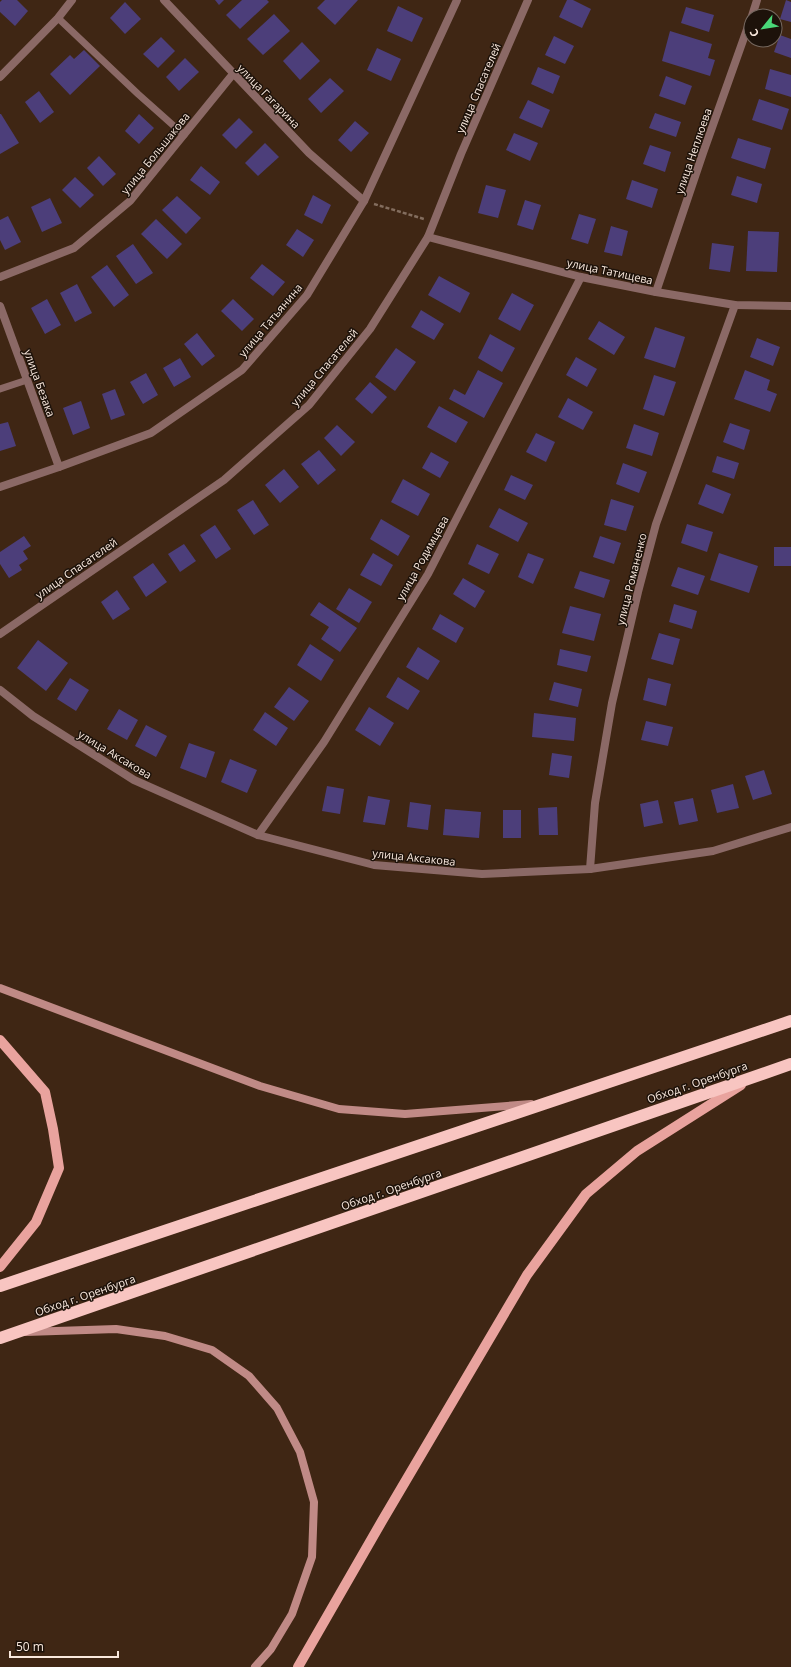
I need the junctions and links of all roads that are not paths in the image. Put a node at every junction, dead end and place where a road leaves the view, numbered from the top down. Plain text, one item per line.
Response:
1 (72, 0) edge
2 (164, 0) edge
3 (457, 0) edge
4 (528, 0) edge
5 (58, 18) junction
6 (743, 40) edge
7 (233, 74) junction
8 (0, 77) edge
9 (184, 135) junction
10 (364, 201) junction
11 (428, 237) junction
12 (0, 277) edge
13 (581, 277) junction
14 (656, 292) junction
15 (735, 305) junction
16 (0, 306) edge
17 (791, 306) edge
18 (27, 380) junction
19 (0, 389) edge
20 (59, 467) junction
21 (0, 487) edge
22 (0, 634) edge
23 (0, 690) edge
24 (791, 827) edge
25 (258, 835) junction
26 (590, 869) junction
27 (0, 988) edge
28 (791, 1021) edge
29 (0, 1040) edge
30 (791, 1064) edge
31 (754, 1076) junction
32 (546, 1103) junction
33 (0, 1267) edge
34 (0, 1286) edge
35 (17, 1332) junction
36 (0, 1338) edge
37 (255, 1667) edge
38 (298, 1667) edge

1 - 5 street
2 - 7 street, улица Гагарина
3 - 10 street, улица Татьянина
4 - 11 street, улица Спасателей
5 - 8 street
5 - 9 lane
6 - 14 street, улица Неплюева
7 - 9 street, улица Большакова
7 - 10 street, улица Гагарина
9 - 12 street, улица Большакова
10 - 20 street, улица Татьянина
11 - 13 street, улица Татищева
11 - 22 street, улица Спасателей
13 - 14 street, улица Татищева
13 - 25 street, улица Родимцева
14 - 15 street, улица Татищева
15 - 17 street, улица Татищева
15 - 26 street, улица Романенко
16 - 18 street, улица Безака
18 - 19 lane
18 - 20 street, улица Безака
20 - 21 street, улица Татьянина
23 - 25 street, улица Аксакова
24 - 26 street, улица Аксакова
25 - 26 street, улица Аксакова
27 - 32 main road
28 - 32 highway
29 - 33 main road
30 - 31 highway, Обход г. Оренбурга
31 - 35 highway, Обход г. Оренбурга
31 - 38 main road
32 - 34 highway
35 - 36 highway, Обход г. Оренбурга
35 - 37 main road

